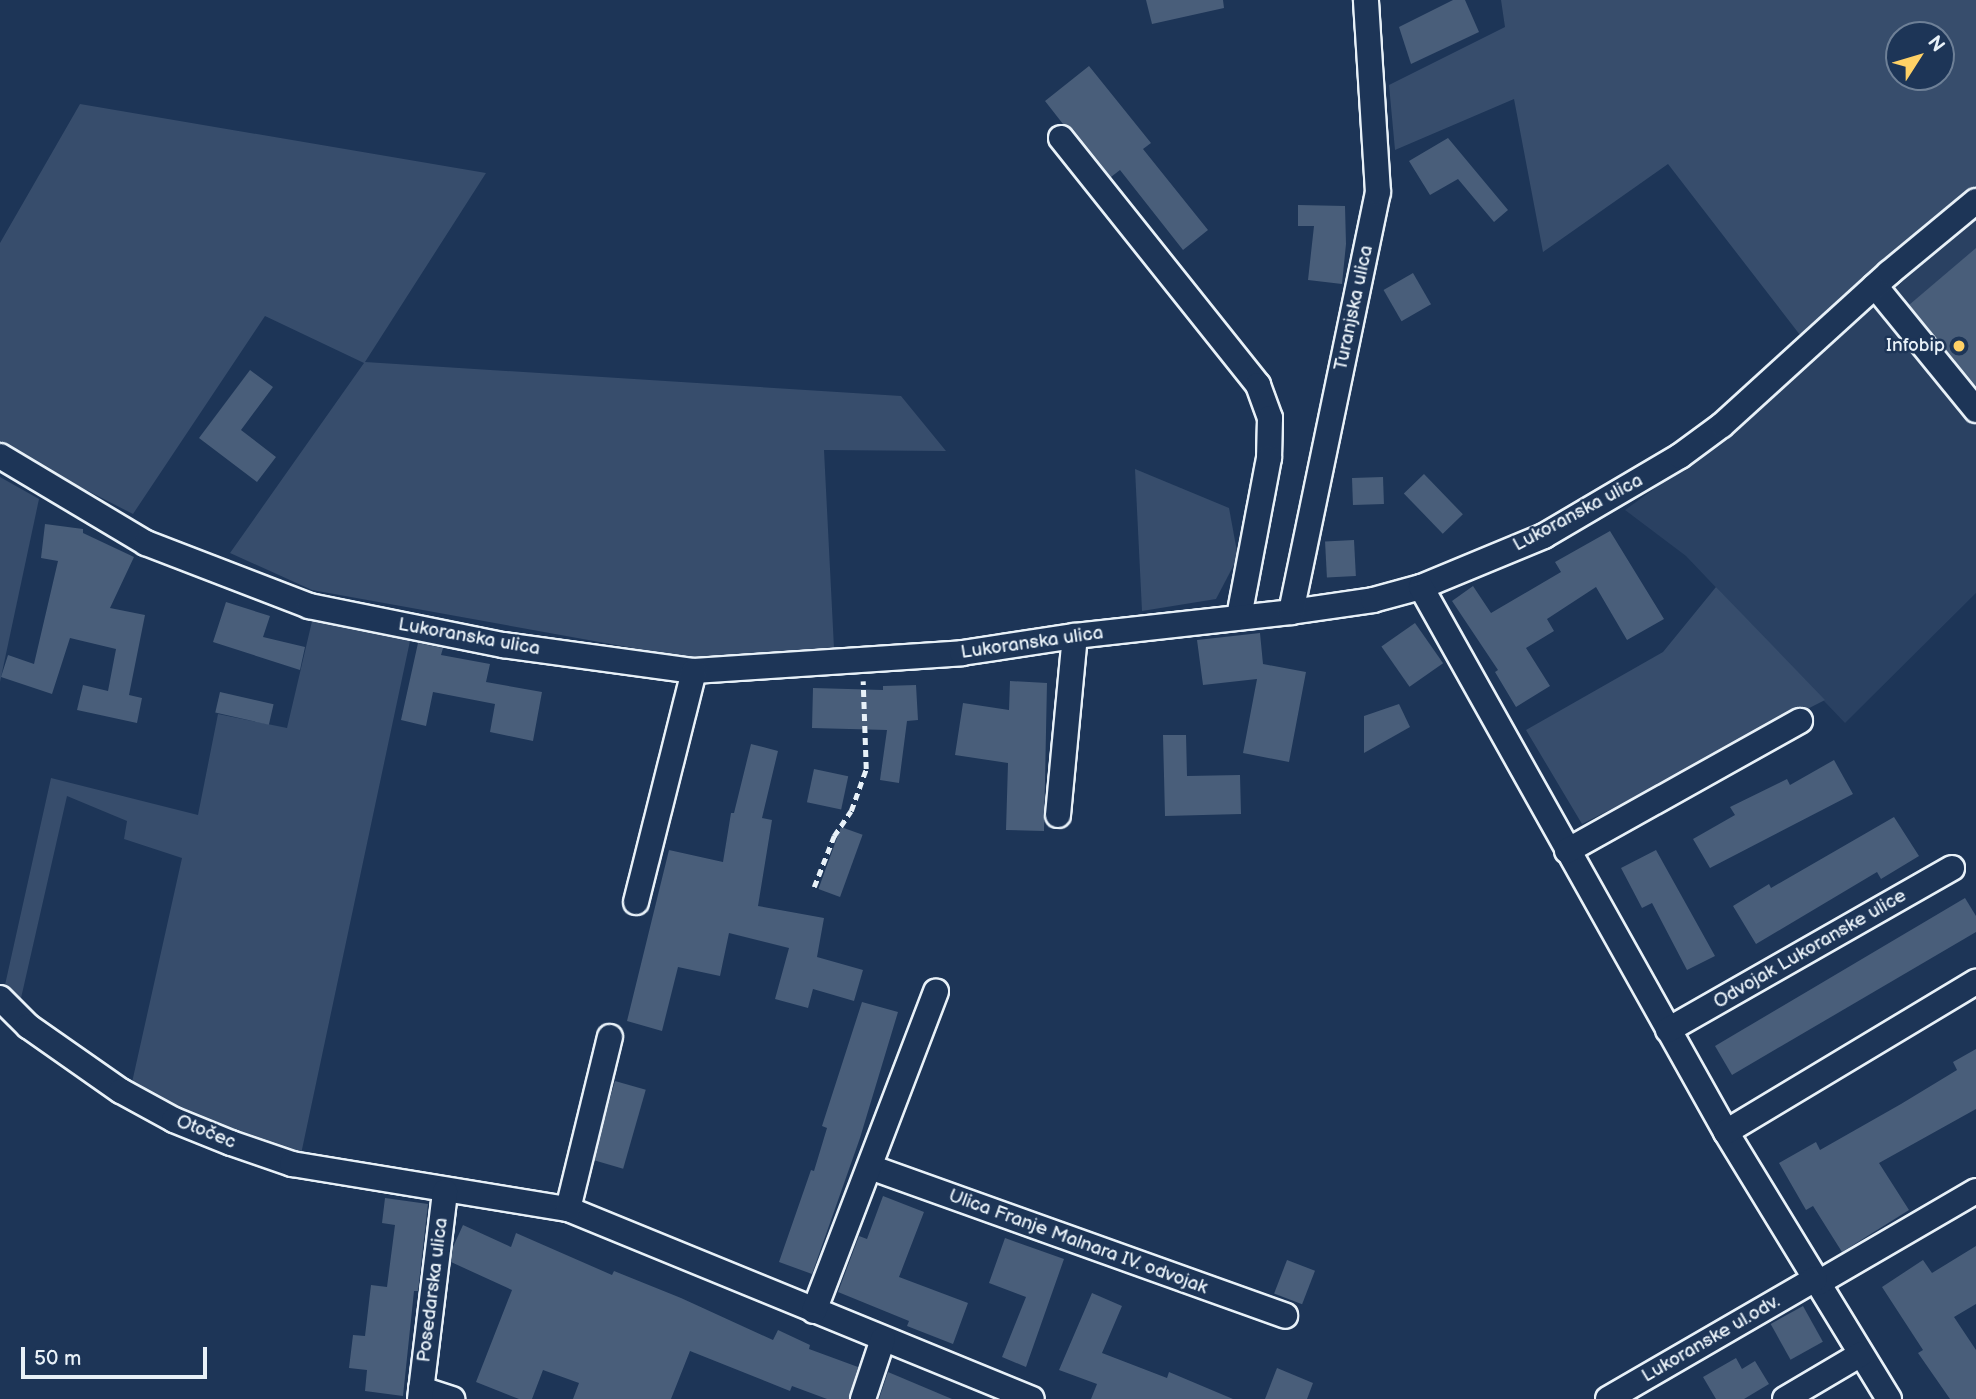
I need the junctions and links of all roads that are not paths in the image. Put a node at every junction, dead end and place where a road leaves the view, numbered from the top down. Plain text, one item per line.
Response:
1 (1366, 0) edge
2 (1061, 138) dead end
3 (1976, 201) edge
4 (1875, 286) junction
5 (1976, 410) edge
6 (0, 456) edge
7 (1421, 587) junction
8 (1291, 612) junction
9 (1239, 617) junction
10 (1075, 636) junction
11 (695, 671) junction
12 (1800, 720) dead end
13 (1058, 815) dead end
14 (1567, 851) junction
15 (1952, 868) dead end
16 (636, 902) dead end
17 (1976, 982) edge
18 (936, 992) dead end
19 (0, 998) edge
20 (1668, 1030) junction
21 (610, 1037) dead end
22 (1726, 1132) junction
23 (870, 1167) junction
24 (445, 1191) junction
25 (1976, 1191) edge
26 (1976, 1202) edge
27 (568, 1209) junction
28 (1819, 1285) junction
29 (814, 1311) junction
30 (1285, 1317) dead end
31 (883, 1339) junction
32 (1861, 1354) junction
33 (1003, 1393) edge
34 (421, 1394) edge
35 (452, 1399) edge
36 (863, 1399) edge
37 (1032, 1399) edge
38 (1608, 1399) edge
39 (1785, 1399) edge
40 (1889, 1399) edge

1 - 8 street, Turanjska ulica
2 - 9 street
3 - 4 street, Lukoranska ulica
4 - 5 street
4 - 7 street, Lukoranska ulica
6 - 11 street, Lukoranska ulica
7 - 8 street, Lukoranska ulica
7 - 14 street
8 - 9 street, Lukoranska ulica
9 - 10 street, Lukoranska ulica
10 - 11 street, Lukoranska ulica
10 - 13 street
11 - 16 street
12 - 14 street
14 - 20 street
15 - 20 street, Odvojak Lukoranske ulice
17 - 22 street
18 - 23 street
19 - 24 street, Otočec
20 - 22 street
21 - 27 street
22 - 28 street
23 - 29 street
23 - 30 street, Ulica Franje Malnara IV. odvojak
24 - 27 street
24 - 34 street, Posedarska ulica
25 - 28 street
26 - 28 street
27 - 29 street
28 - 32 street
28 - 38 street, Lukoranske ul.odv.
29 - 31 street
31 - 33 street
31 - 36 street
32 - 39 street
32 - 40 street
33 - 37 street
34 - 35 street, Posedarska ulica

